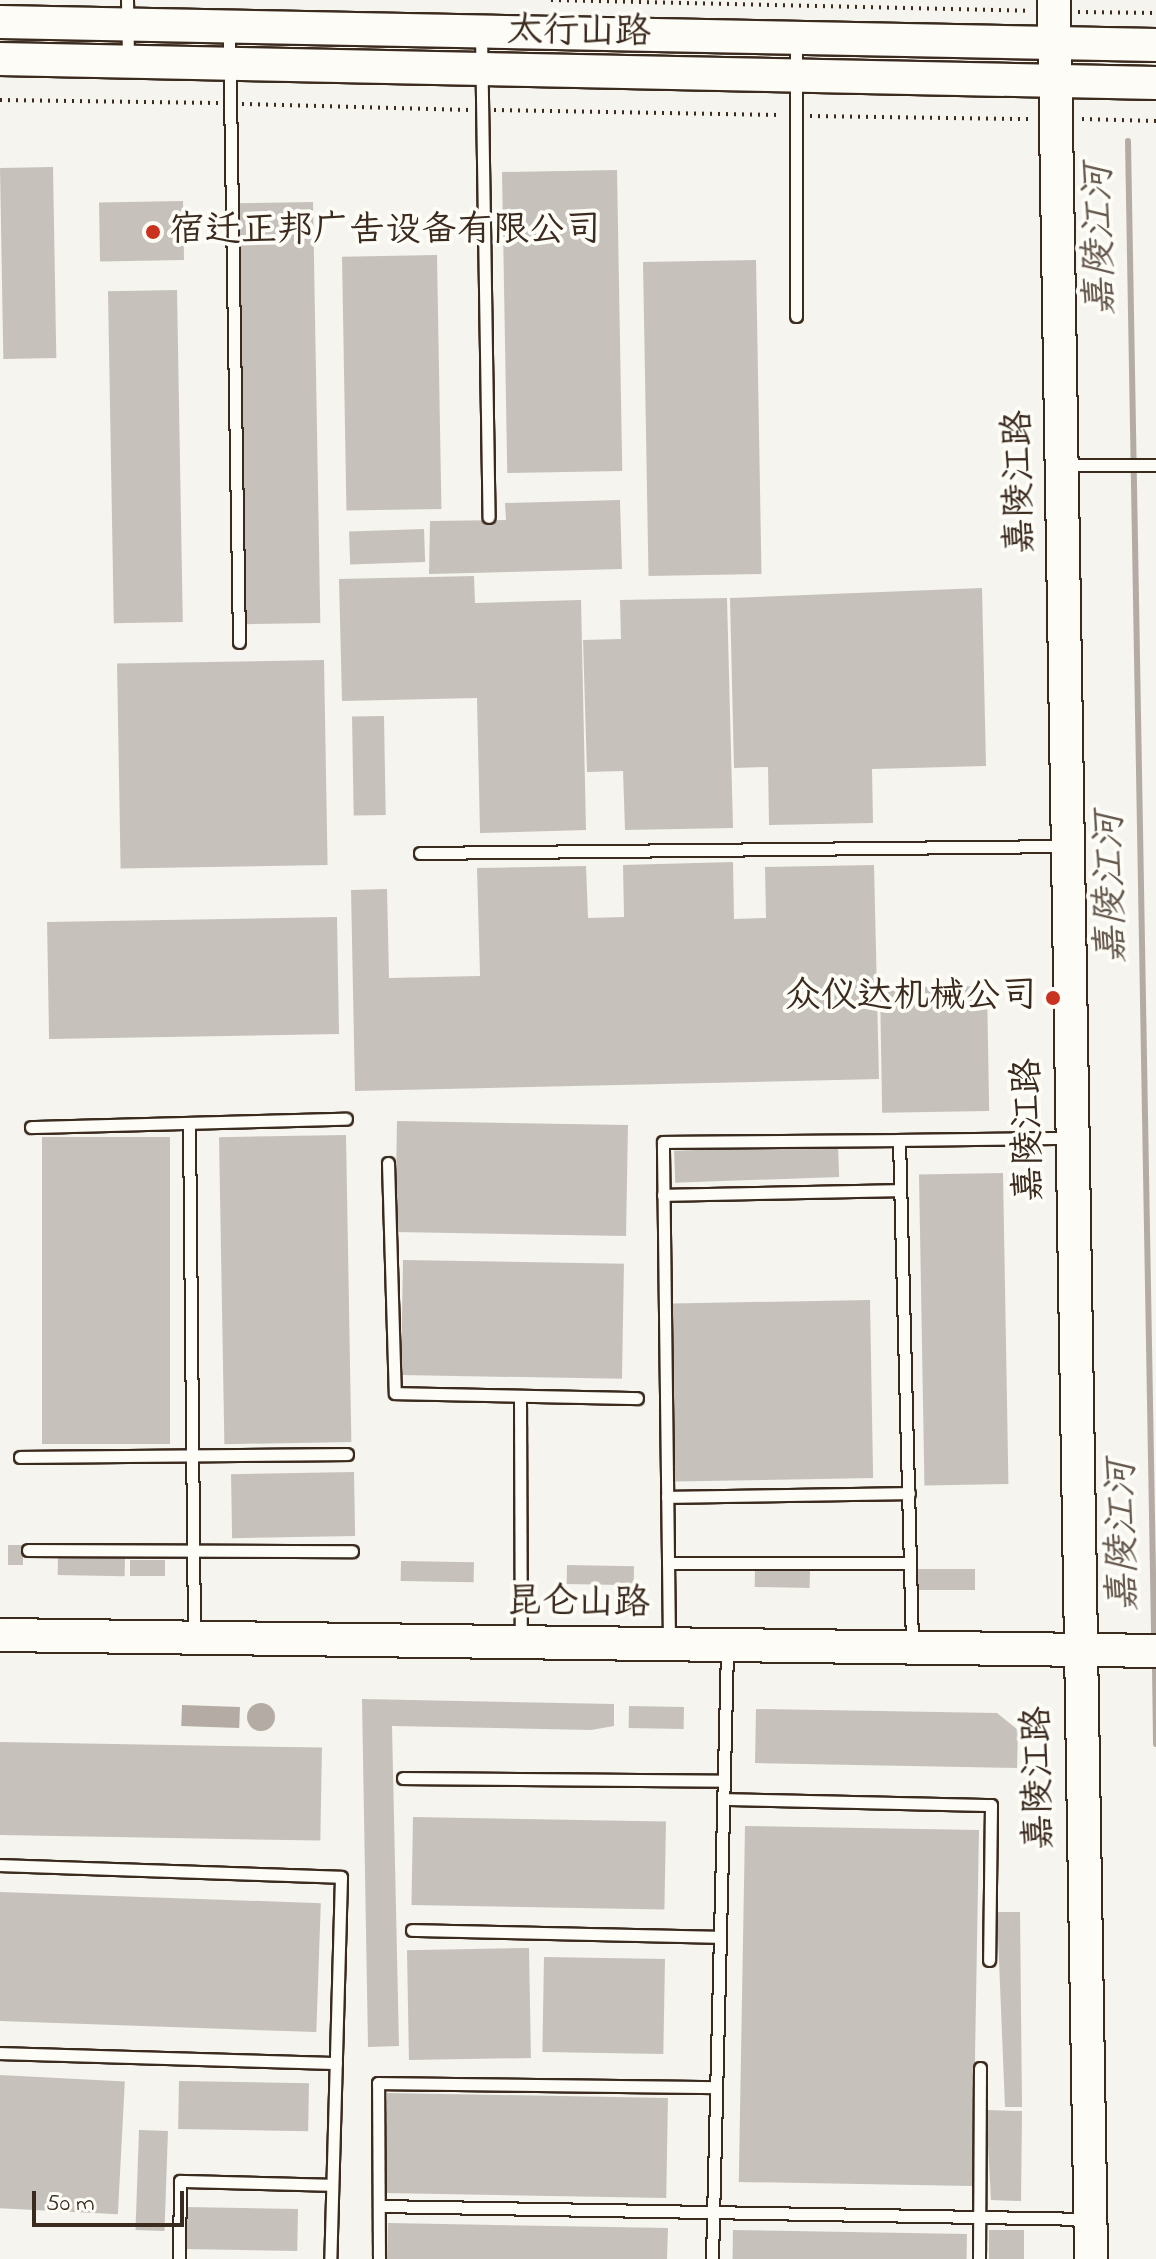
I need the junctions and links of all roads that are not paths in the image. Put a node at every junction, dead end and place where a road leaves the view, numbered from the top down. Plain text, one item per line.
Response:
1 (127, 12) edge
2 (1055, 18) edge
3 (0, 22) edge
4 (229, 26) junction
5 (481, 31) junction
6 (796, 37) junction
7 (1156, 45) edge
8 (0, 59) edge
9 (128, 62) junction
10 (230, 64) junction
11 (481, 71) junction
12 (796, 77) junction
13 (1055, 81) junction
14 (1156, 83) edge
15 (796, 316) dead end
16 (1061, 465) junction
17 (1156, 465) edge
18 (489, 517) dead end
19 (239, 642) dead end
20 (1066, 846) junction
21 (420, 853) dead end
22 (346, 1119) dead end
23 (189, 1123) junction
24 (31, 1127) dead end
25 (1070, 1138) junction
26 (899, 1140) junction
27 (388, 1163) dead end
28 (900, 1190) junction
29 (663, 1195) junction
30 (520, 1398) junction
31 (637, 1398) dead end
32 (347, 1454) dead end
33 (193, 1455) junction
34 (20, 1457) dead end
35 (909, 1493) junction
36 (667, 1497) junction
37 (28, 1550) dead end
38 (352, 1551) dead end
39 (194, 1553) junction
40 (668, 1563) junction
41 (910, 1563) junction
42 (0, 1635) edge
43 (194, 1638) junction
44 (521, 1643) junction
45 (669, 1645) junction
46 (727, 1646) junction
47 (912, 1648) junction
48 (1078, 1651) junction
49 (1156, 1651) edge
50 (403, 1778) dead end
51 (724, 1781) junction
52 (724, 1799) junction
53 (0, 1865) edge
54 (412, 1930) dead end
55 (720, 1937) junction
56 (989, 1960) dead end
57 (0, 2053) edge
58 (336, 2063) junction
59 (980, 2068) dead end
60 (716, 2087) junction
61 (332, 2185) junction
62 (379, 2206) junction
63 (714, 2211) junction
64 (979, 2217) junction
65 (1090, 2219) junction
66 (179, 2259) edge
67 (330, 2259) edge
68 (379, 2259) edge
69 (712, 2259) edge
70 (979, 2259) edge
71 (1091, 2259) edge

1 - 3 street, 太行山路
1 - 4 street, 太行山路
1 - 9 lane
2 - 6 street, 太行山路
2 - 7 street, 太行山路
2 - 13 street, 嘉陵江路
4 - 5 street, 太行山路
4 - 10 lane
5 - 6 street, 太行山路
5 - 11 lane
6 - 12 lane
8 - 9 street, 太行山路
9 - 10 street, 太行山路
10 - 11 street, 太行山路
10 - 19 lane
11 - 12 street, 太行山路
11 - 18 lane
12 - 13 street, 太行山路
12 - 15 lane
13 - 14 street, 太行山路
13 - 16 street, 嘉陵江路
16 - 17 lane
16 - 20 street, 嘉陵江路
20 - 21 lane
20 - 25 street, 嘉陵江路
22 - 23 lane
23 - 24 lane
23 - 33 lane
25 - 26 lane
25 - 48 street, 嘉陵江路
26 - 28 lane
26 - 29 lane
27 - 30 lane
28 - 29 lane
28 - 35 lane
29 - 36 lane
30 - 31 lane
30 - 44 lane
32 - 33 lane
33 - 34 lane
33 - 39 lane
35 - 36 lane
35 - 41 lane
36 - 40 lane
37 - 39 lane
38 - 39 lane
39 - 43 lane
40 - 41 lane
40 - 45 lane
41 - 47 lane
42 - 43 street, 昆仑山路
43 - 44 street, 昆仑山路
44 - 45 street, 昆仑山路
45 - 46 street, 昆仑山路
46 - 47 street, 昆仑山路
46 - 51 lane
47 - 48 street, 昆仑山路
48 - 49 street, 昆仑山路
48 - 65 street, 嘉陵江路
50 - 51 lane
51 - 52 lane
52 - 55 lane
52 - 56 lane
53 - 58 lane
54 - 55 lane
55 - 60 lane
57 - 58 lane
58 - 61 lane
59 - 64 lane
60 - 62 lane
60 - 63 lane
61 - 66 lane
61 - 67 lane
62 - 63 lane
62 - 68 lane
63 - 64 lane
63 - 69 lane
64 - 65 lane
64 - 70 lane
65 - 71 street, 嘉陵江路

